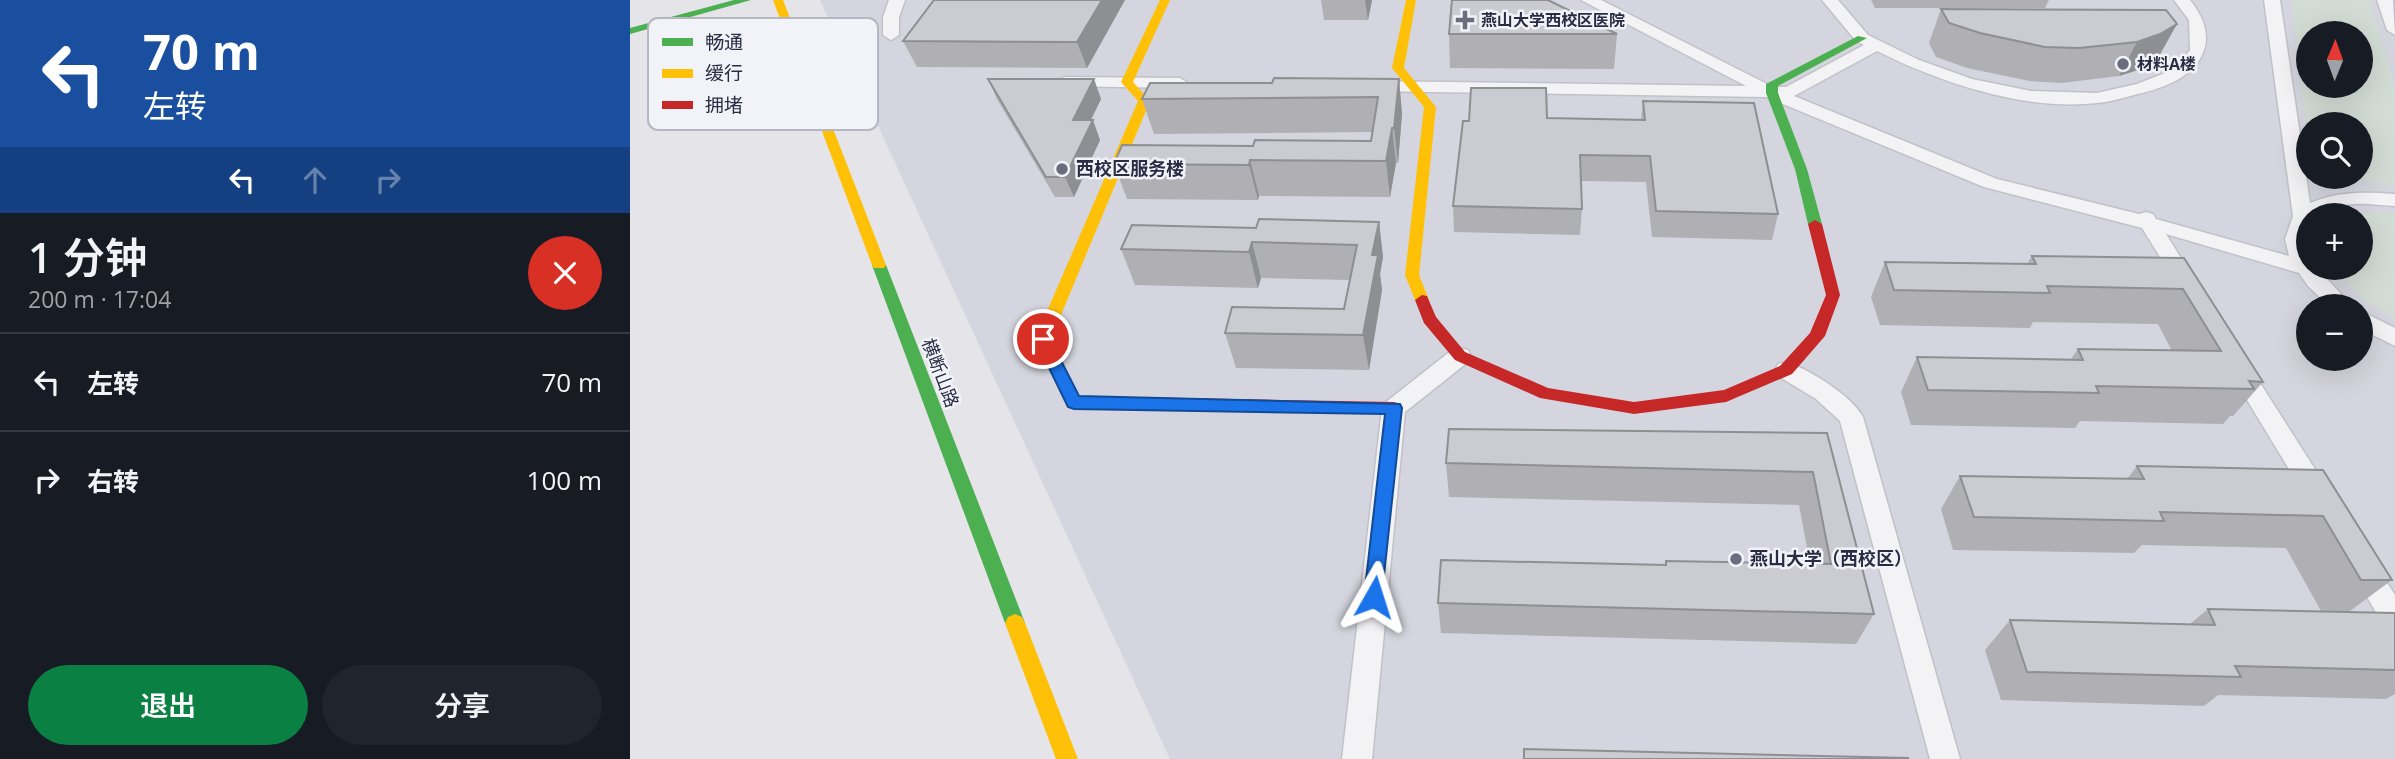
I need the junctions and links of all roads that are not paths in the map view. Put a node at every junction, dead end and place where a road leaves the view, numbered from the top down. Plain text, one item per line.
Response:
1 (746, 0) edge
2 (778, 0) edge
3 (897, 0) edge
4 (1165, 0) edge
5 (1410, 0) edge
6 (1589, 0) edge
7 (1604, 0) edge
8 (1830, 0) edge
9 (2182, 0) edge
10 (2272, 0) edge
11 (2385, 0) edge
12 (679, 18) edge
13 (785, 18) edge
14 (648, 26) edge
15 (2395, 30) edge
16 (630, 31) edge
17 (891, 35) dead end
18 (1868, 42) junction
19 (1050, 82) edge
20 (1127, 82) junction
21 (1195, 83) edge
22 (1347, 85) edge
23 (1416, 86) junction
24 (1778, 90) junction
25 (827, 130) edge
26 (2395, 200) edge
27 (2300, 203) edge
28 (2324, 203) edge
29 (2147, 219) junction
30 (2296, 227) edge
31 (2296, 245) edge
32 (2296, 261) edge
33 (2314, 280) edge
34 (2327, 294) edge
35 (2200, 304) edge
36 (2373, 326) edge
37 (2394, 338) edge
38 (2229, 351) edge
39 (1460, 356) junction
40 (1786, 370) junction
41 (1394, 408) junction
42 (2330, 514) edge
43 (2352, 549) edge
44 (2395, 619) edge
45 (1067, 759) edge
46 (1357, 759) edge
47 (1945, 759) edge

1 - 12 street
2 - 13 street, 横断山路
3 - 17 street
4 - 20 street
5 - 23 street
6 - 24 street
7 - 24 street
8 - 18 street
9 - 18 street
10 - 27 street
11 - 15 street
14 - 16 street
18 - 24 street
19 - 20 street
20 - 21 street
20 - 41 street
22 - 23 street
23 - 24 street
23 - 39 street
24 - 29 street
24 - 40 street
25 - 45 street, 横断山路
26 - 28 street
29 - 32 street
29 - 35 street
30 - 31 street
33 - 34 street
36 - 37 street
38 - 42 street
39 - 40 street
39 - 41 street
40 - 47 street
41 - 46 street
43 - 44 street

